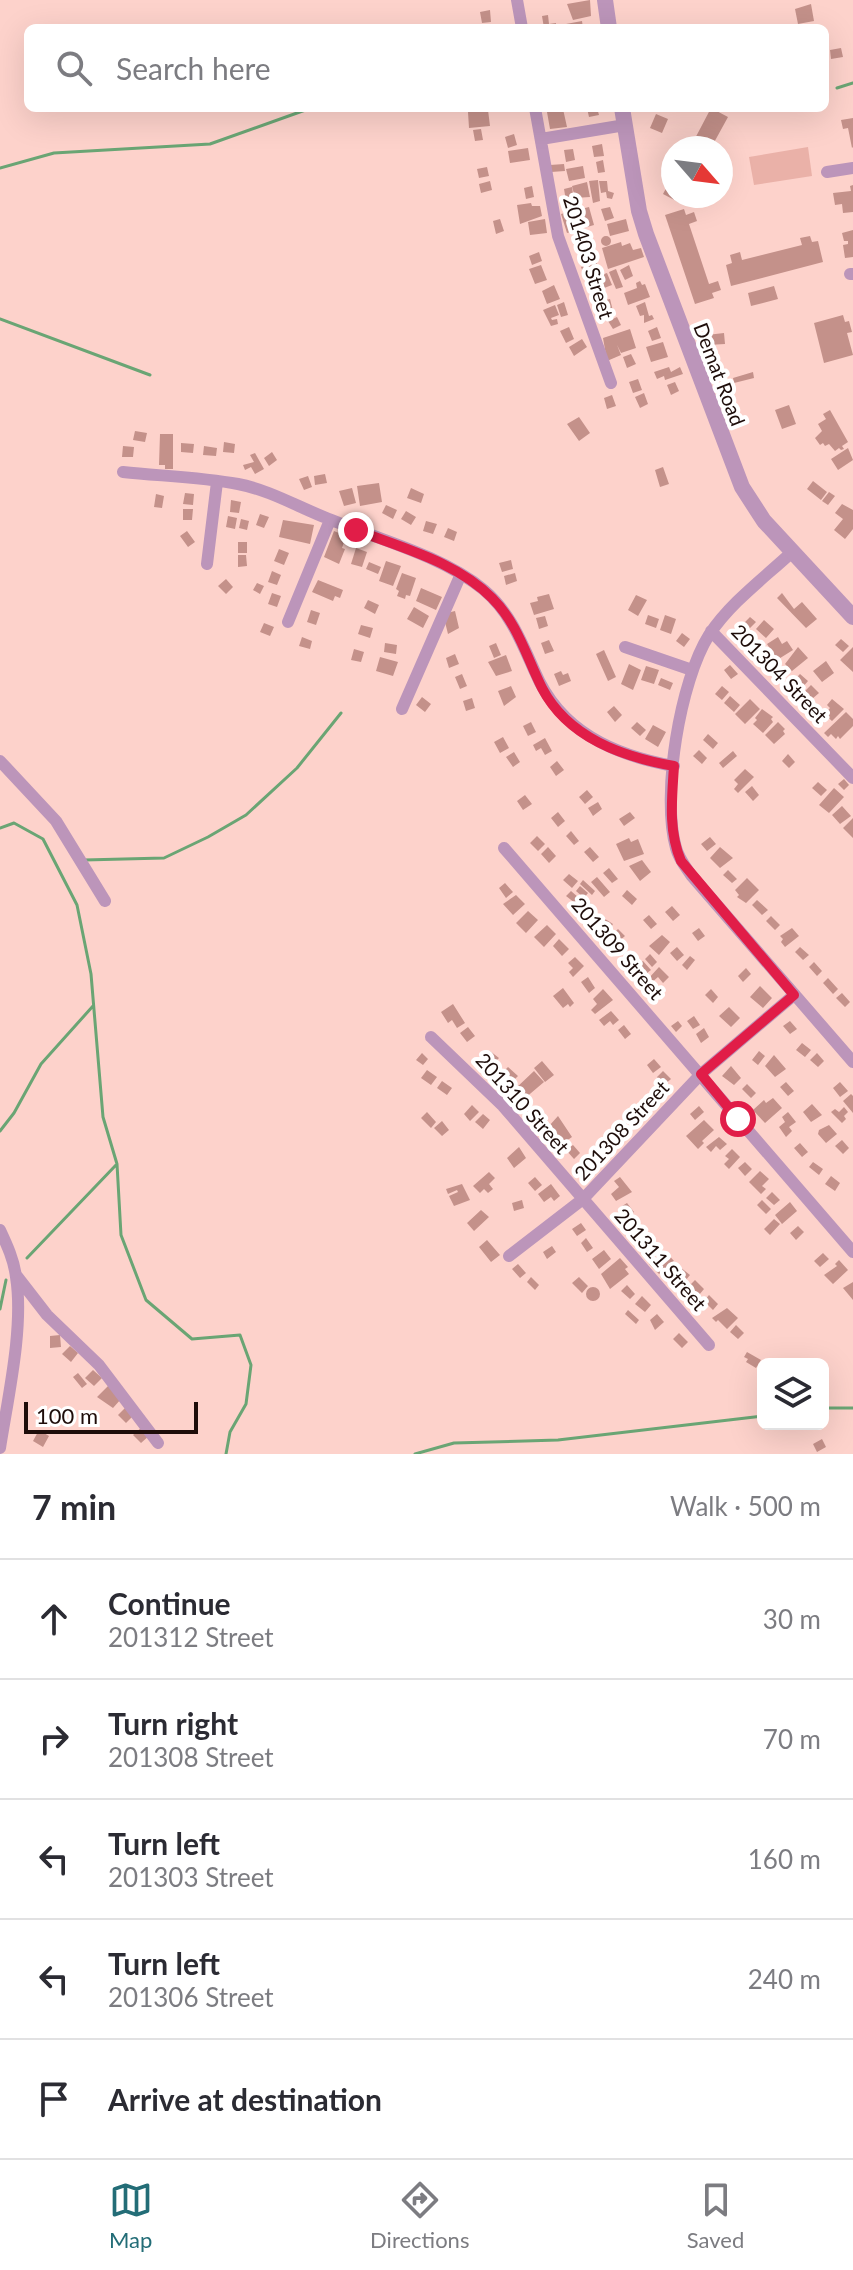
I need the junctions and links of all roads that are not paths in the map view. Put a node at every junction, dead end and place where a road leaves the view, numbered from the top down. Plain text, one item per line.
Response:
1 (517, 0) edge
2 (605, 0) edge
3 (521, 24) edge
4 (608, 24) edge
5 (536, 112) edge
6 (624, 116) edge
7 (541, 139) junction
8 (853, 168) edge
9 (827, 172) dead end
10 (611, 383) dead end
11 (123, 472) dead end
12 (217, 482) junction
13 (330, 520) junction
14 (791, 553) junction
15 (207, 564) dead end
16 (461, 574) junction
17 (853, 617) edge
18 (288, 622) dead end
19 (711, 631) junction
20 (625, 647) dead end
21 (692, 670) junction
22 (402, 709) dead end
23 (0, 761) edge
24 (674, 766) junction
25 (853, 778) edge
26 (504, 848) dead end
27 (105, 901) dead end
28 (794, 995) junction
29 (431, 1037) dead end
30 (853, 1062) edge
31 (701, 1074) junction
32 (583, 1199) junction
33 (0, 1230) edge
34 (853, 1252) edge
35 (509, 1256) dead end
36 (16, 1275) junction
37 (709, 1345) dead end
38 (158, 1443) dead end
39 (0, 1448) edge

1 - 3 street
2 - 4 street
5 - 7 street, 201403 Street
6 - 7 street
6 - 14 street, Demat Road
7 - 10 street, 201403 Street
8 - 9 street
11 - 12 street
12 - 13 street
12 - 15 street
13 - 16 street
13 - 18 street
14 - 17 street, Demat Road
14 - 19 street
16 - 22 street
16 - 24 street
19 - 21 street
19 - 25 street, 201304 Street
20 - 21 street
21 - 24 street
23 - 27 street
24 - 28 street
26 - 31 street, 201309 Street
28 - 30 street
28 - 31 street, 201308 Street
29 - 32 street, 201310 Street
31 - 32 street, 201308 Street
31 - 34 street, 201309 Street
32 - 35 street, 201308 Street
32 - 37 street, 201311 Street
33 - 36 street
36 - 38 street
36 - 39 street

